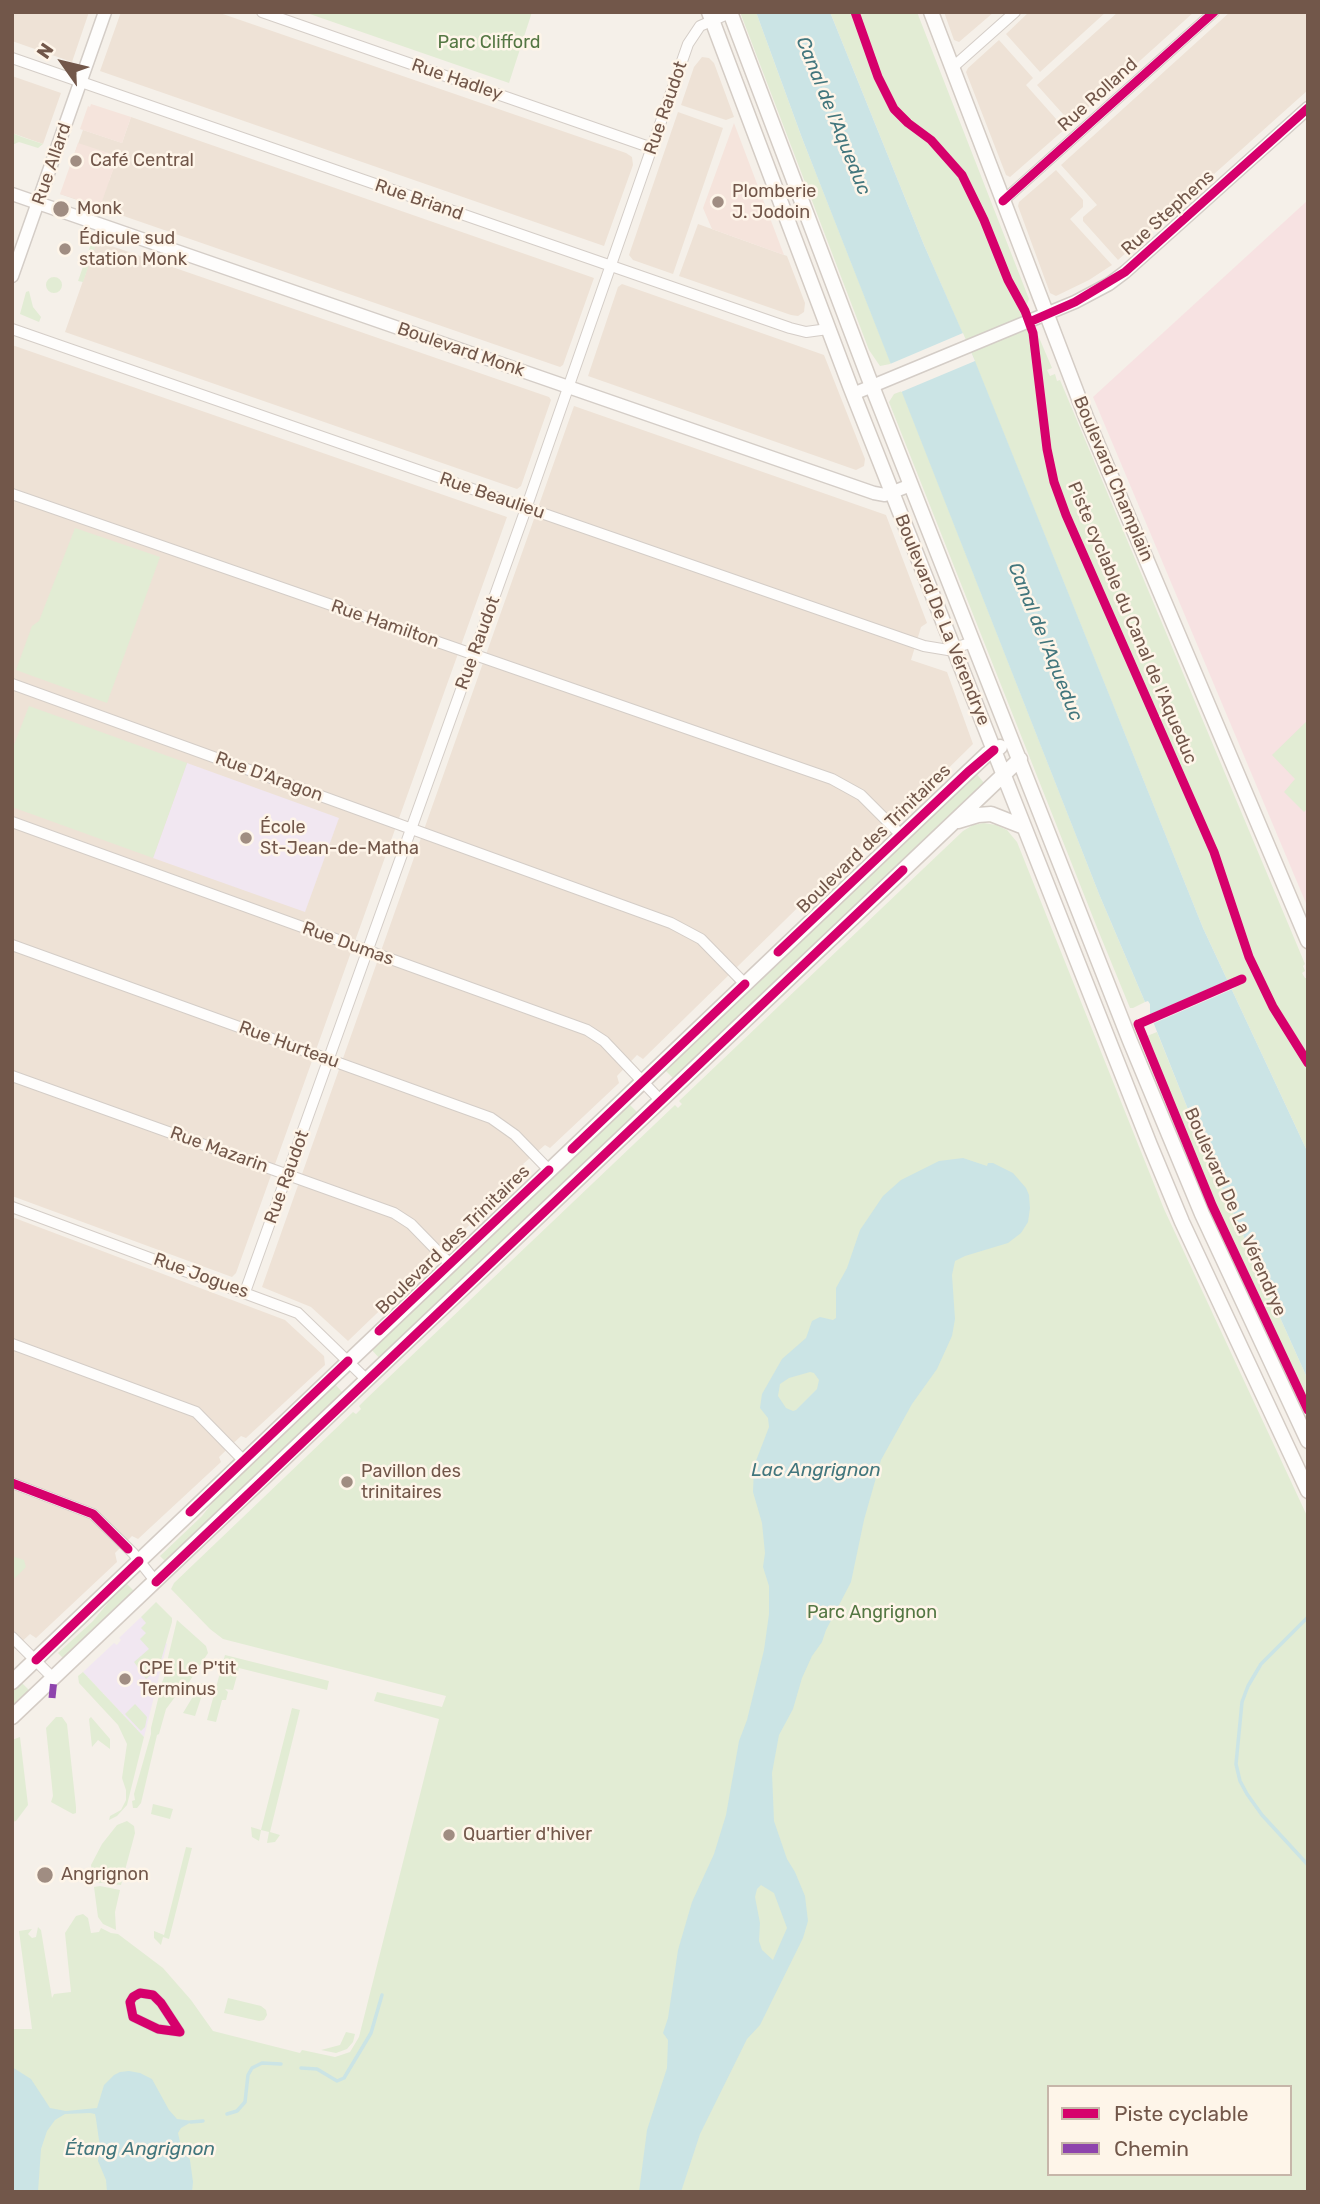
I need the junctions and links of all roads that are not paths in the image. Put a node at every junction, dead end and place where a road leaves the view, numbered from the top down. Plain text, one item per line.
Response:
1 (105, 12) edge
2 (262, 12) edge
3 (931, 12) edge
4 (1015, 12) edge
5 (1214, 12) edge
6 (730, 13) edge
7 (710, 16) edge
8 (12, 58) edge
9 (952, 68) junction
10 (81, 82) junction
11 (1308, 108) edge
12 (652, 148) junction
13 (12, 194) edge
14 (1003, 201) junction
15 (38, 203) junction
16 (610, 267) junction
17 (12, 276) edge
18 (1046, 315) junction
19 (12, 329) edge
20 (828, 329) junction
21 (569, 387) junction
22 (872, 387) junction
23 (853, 394) junction
24 (911, 485) junction
25 (892, 492) junction
26 (12, 494) edge
27 (526, 508) junction
28 (973, 642) junction
29 (954, 649) junction
30 (473, 654) junction
31 (12, 684) edge
32 (1013, 741) junction
33 (994, 750) junction
34 (1020, 759) junction
35 (1004, 774) junction
36 (12, 822) edge
37 (953, 822) junction
38 (1024, 827) junction
39 (412, 829) junction
40 (901, 835) junction
41 (1308, 941) edge
42 (12, 945) edge
43 (368, 951) junction
44 (745, 984) junction
45 (329, 1059) junction
46 (12, 1076) edge
47 (642, 1082) junction
48 (661, 1101) junction
49 (549, 1170) junction
50 (288, 1175) junction
51 (12, 1207) edge
52 (450, 1264) junction
53 (245, 1293) junction
54 (12, 1345) edge
55 (348, 1361) junction
56 (367, 1380) junction
57 (1308, 1441) edge
58 (244, 1461) junction
59 (12, 1483) edge
60 (1308, 1491) edge
61 (139, 1561) junction
62 (156, 1582) junction
63 (12, 1637) edge
64 (36, 1660) junction
65 (54, 1679) junction
66 (12, 1682) edge
67 (12, 1717) edge
68 (180, 2032) joint

1 - 10 street, Rue Allard
2 - 12 street, Rue Hadley
3 - 9 main road, Boulevard Champlain
4 - 9 street
5 - 14 street, Rue Rolland
6 - 7 street, Rue Raudot
6 - 22 main road, Boulevard De La Vérendrye
7 - 12 street, Rue Raudot
7 - 20 main road, Boulevard De La Vérendrye
8 - 10 street, Rue Briand
9 - 14 main road, Boulevard Champlain
10 - 15 street, Rue Allard
10 - 16 street, Rue Briand
11 - 18 street, Rue Stephens
12 - 16 street, Rue Raudot
13 - 15 street, Boulevard Monk
14 - 18 main road, Boulevard Champlain
15 - 17 street, Rue Allard
15 - 21 street, Boulevard Monk
16 - 20 street, Rue Briand
16 - 21 street, Rue Raudot
18 - 22 street, Rue Stephens
18 - 41 main road, Boulevard Champlain
19 - 27 street, Rue Beaulieu
20 - 23 main road, Boulevard De La Vérendrye
21 - 25 street, Boulevard Monk
21 - 27 street, Rue Raudot
22 - 23 street, Rue Stephens
22 - 24 main road, Boulevard De La Vérendrye
23 - 25 main road, Boulevard De La Vérendrye
24 - 25 street, Boulevard Monk
24 - 28 main road, Boulevard De La Vérendrye
25 - 29 main road, Boulevard De La Vérendrye
26 - 30 street, Rue Hamilton
27 - 29 street, Rue Beaulieu
27 - 30 street, Rue Raudot
28 - 29 street, Rue Beaulieu
28 - 32 main road, Boulevard De La Vérendrye
29 - 33 main road, Boulevard De La Vérendrye
30 - 39 street, Rue Raudot
30 - 40 street, Rue Hamilton
31 - 39 street, Rue D'Aragon
32 - 33 main road, Boulevard des Trinitaires
32 - 34 main road, Boulevard De La Vérendrye
33 - 35 main road, Boulevard De La Vérendrye
33 - 40 main road, Boulevard des Trinitaires
34 - 35 main road
34 - 57 main road, Boulevard De La Vérendrye
35 - 37 main road
35 - 38 main road, Boulevard De La Vérendrye
36 - 43 street, Rue Dumas
37 - 38 main road
37 - 48 main road
38 - 60 main road, Boulevard De La Vérendrye
39 - 43 street, Rue Raudot
39 - 44 street, Rue D'Aragon
40 - 44 main road, Boulevard des Trinitaires
42 - 45 street, Rue Hurteau
43 - 45 street, Rue Raudot
43 - 47 street, Rue Dumas
44 - 47 main road, Boulevard des Trinitaires
45 - 49 street, Rue Hurteau
45 - 50 street, Rue Raudot
46 - 50 street, Rue Mazarin
47 - 48 street, Rue Dumas
47 - 49 main road, Boulevard des Trinitaires
48 - 56 main road
49 - 52 main road, Boulevard des Trinitaires
50 - 52 street, Rue Mazarin
50 - 53 street, Rue Raudot
51 - 53 street, Rue Jogues
52 - 55 main road, Boulevard des Trinitaires
53 - 55 street, Rue Jogues
54 - 58 street
55 - 56 street, Rue Jogues
55 - 58 main road, Boulevard des Trinitaires
56 - 62 main road
58 - 61 main road, Boulevard des Trinitaires
59 - 61 street
61 - 62 street
61 - 64 main road, Boulevard des Trinitaires
62 - 65 main road
63 - 64 street
64 - 65 street
64 - 66 main road, Boulevard des Trinitaires
65 - 67 main road
68 - 68 street

